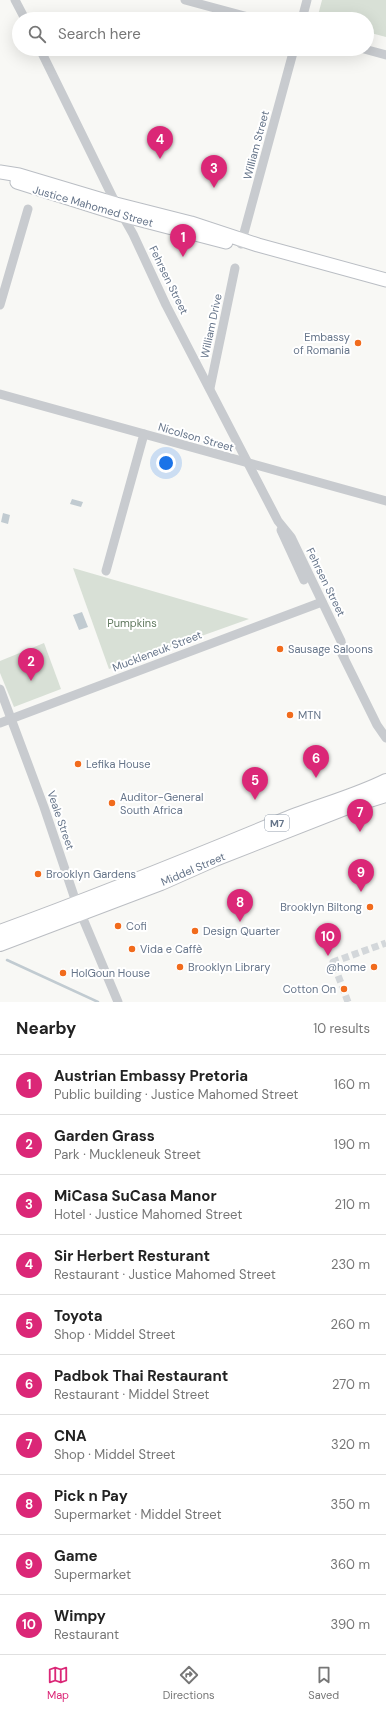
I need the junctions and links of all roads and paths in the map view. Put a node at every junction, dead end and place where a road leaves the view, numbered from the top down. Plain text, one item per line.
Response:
1 (15, 0) edge
2 (185, 0) edge
3 (307, 0) edge
4 (21, 12) edge
5 (229, 12) edge
6 (304, 12) edge
7 (374, 52) edge
8 (386, 55) edge
9 (43, 56) edge
10 (292, 56) edge
11 (0, 173) edge
12 (28, 209) dead end
13 (119, 210) junction
14 (241, 242) junction
15 (236, 268) dead end
16 (386, 280) edge
17 (0, 305) edge
18 (210, 388) junction
19 (0, 394) edge
20 (144, 434) junction
21 (249, 464) junction
22 (386, 501) edge
23 (106, 571) dead end
24 (319, 603) junction
25 (0, 689) edge
26 (370, 708) junction
27 (11, 718) junction
28 (0, 723) edge
29 (386, 725) edge
30 (386, 738) edge
31 (386, 781) edge
32 (386, 785) edge
33 (369, 789) junction
34 (386, 795) edge
35 (79, 908) junction
36 (0, 932) edge
37 (0, 944) edge
38 (118, 1002) edge

1 - 4 street
2 - 5 street
3 - 6 street
7 - 8 street
9 - 13 street, Fehrsen Street
10 - 14 street, William Street
11 - 13 main road, Justice Mahomed Street
12 - 17 street
13 - 14 main road, Justice Mahomed Street
13 - 18 street, Fehrsen Street
14 - 16 main road, Justice Mahomed Street
15 - 18 street, William Drive
18 - 21 street, Fehrsen Street
19 - 20 street, Nicolson Street
20 - 21 street, Nicolson Street
20 - 23 street
21 - 22 street, Nicolson Street
21 - 24 street, Fehrsen Street
24 - 26 street, Fehrsen Street
24 - 27 street, Muckleneuk Street
25 - 27 street, Veale Street
26 - 29 street, Fehrsen Street
26 - 30 street, Fehrsen Street
27 - 28 street, Muckleneuk Street
27 - 35 street, Veale Street
31 - 33 main road, Middel Street / M7
32 - 33 main road, Middel Street / M7
33 - 35 main road, Middel Street / M7
34 - 35 main road, Middel Street / M7
35 - 36 main road, Middel Street / M7
35 - 37 main road, Middel Street / M7
35 - 38 street, Veale Street

